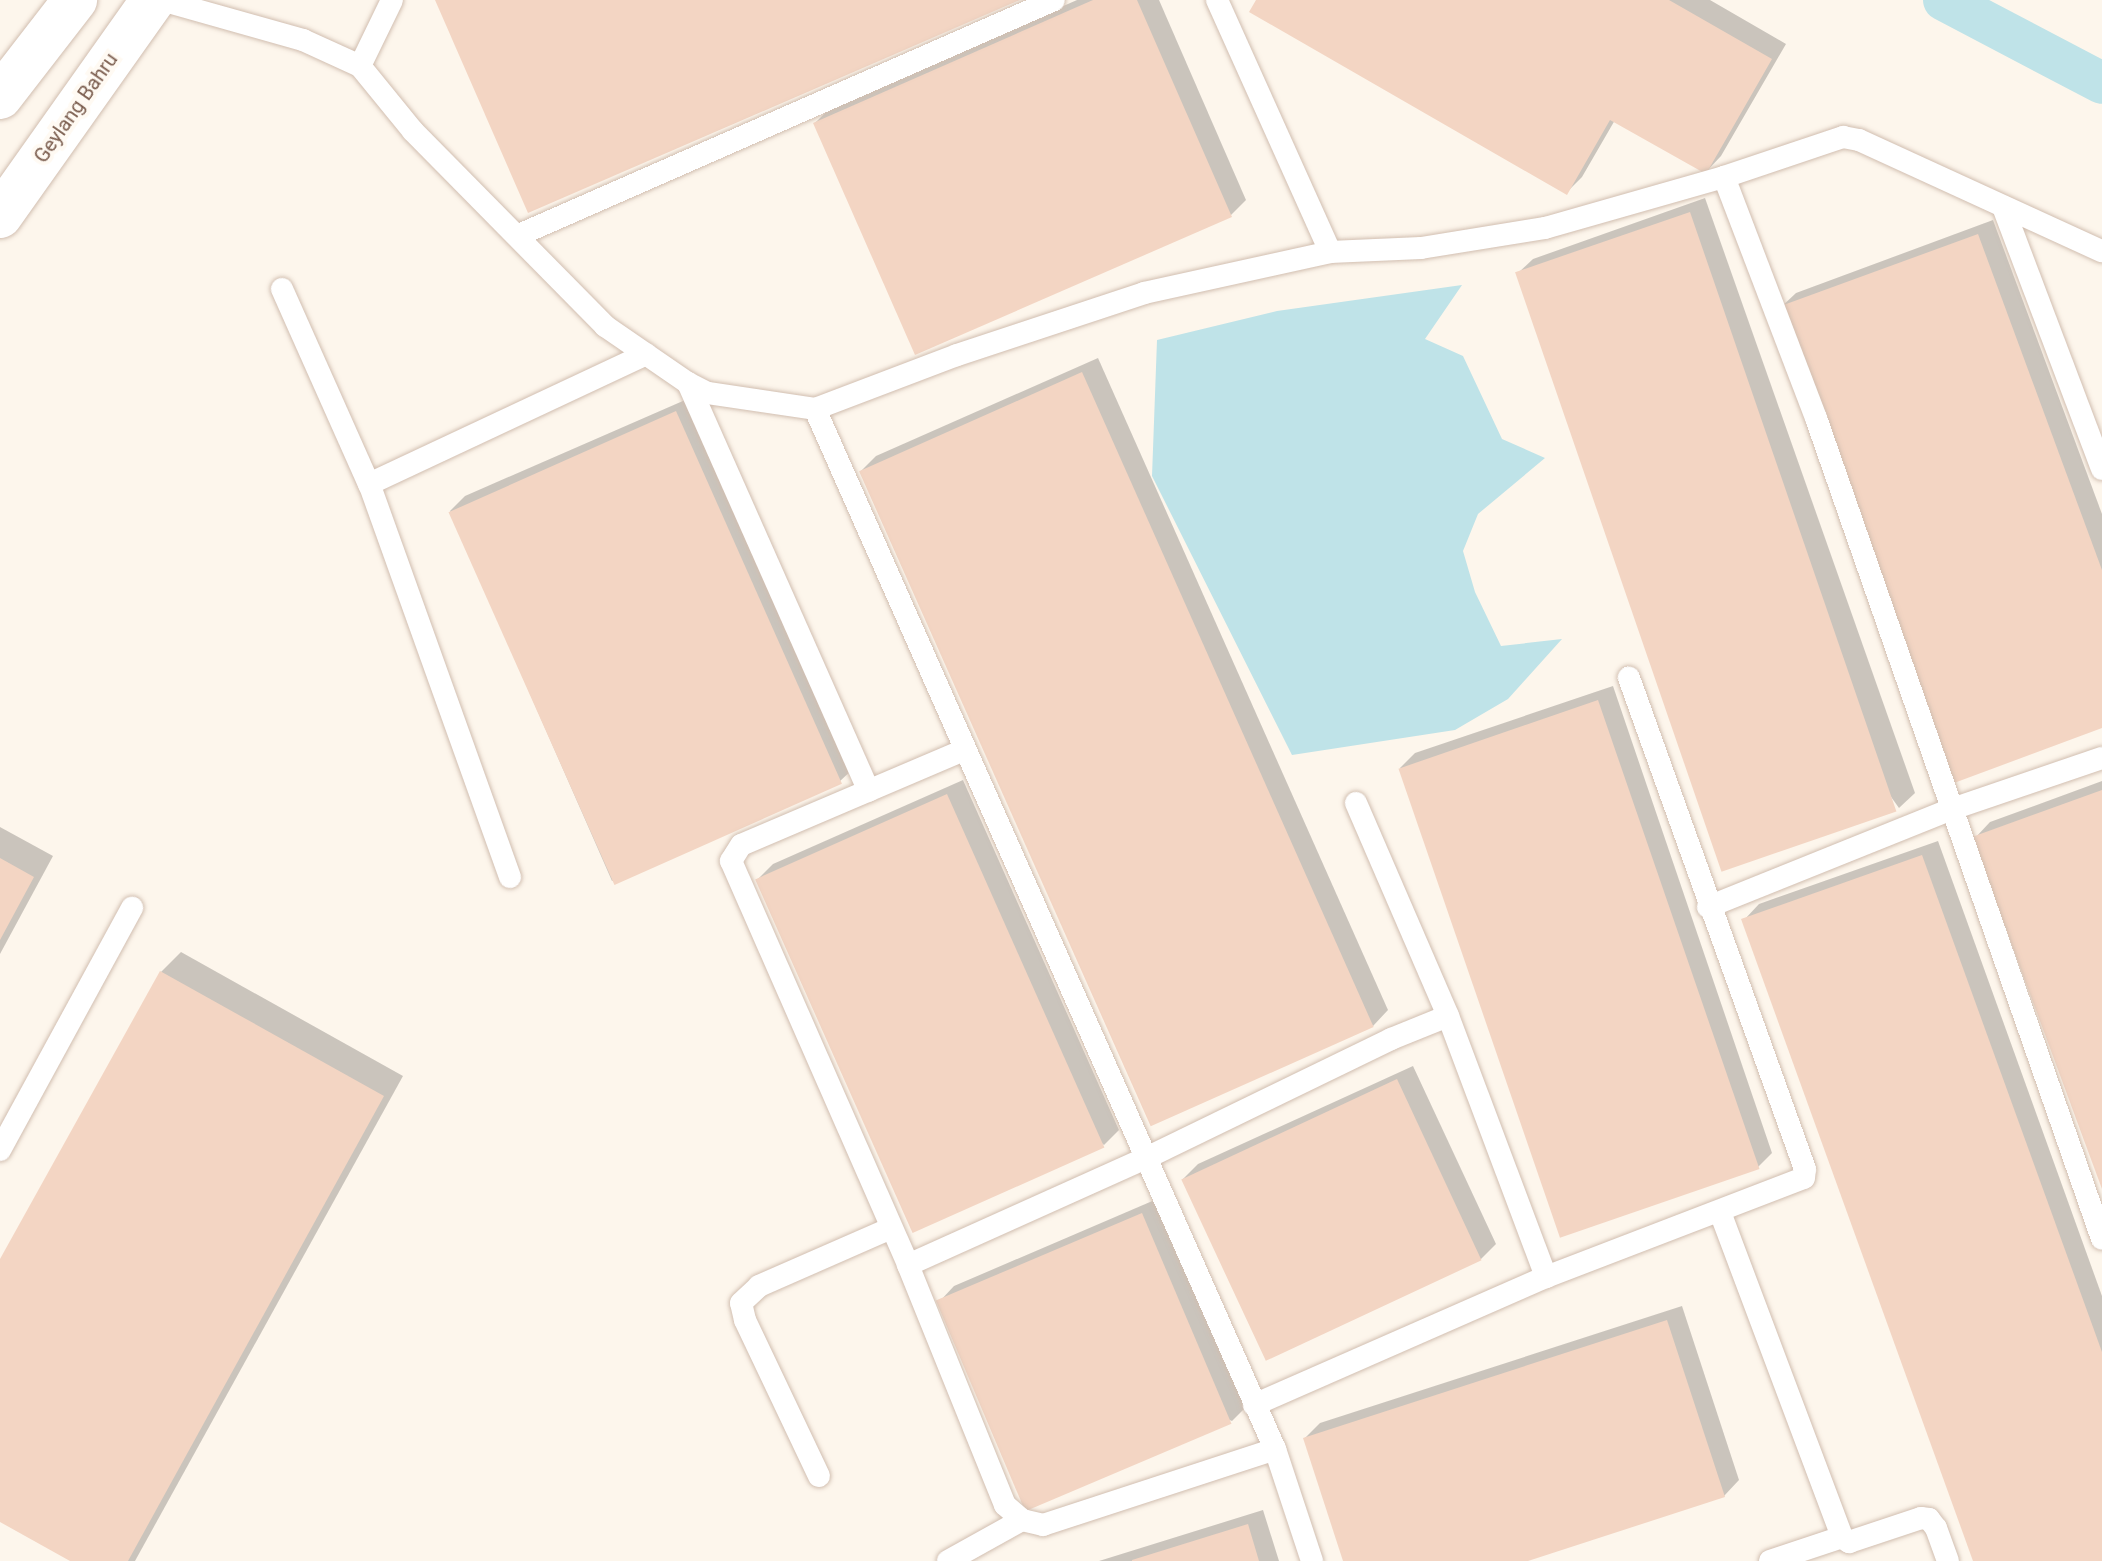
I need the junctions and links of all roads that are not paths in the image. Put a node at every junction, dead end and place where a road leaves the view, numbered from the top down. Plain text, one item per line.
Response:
1 (153, 0) edge
2 (161, 0) edge
3 (392, 0) edge
4 (1054, 0) edge
5 (1217, 0) edge
6 (75, 1) edge
7 (360, 66) junction
8 (0, 97) edge
9 (1724, 177) junction
10 (2003, 207) junction
11 (0, 216) edge
12 (519, 235) junction
13 (2102, 251) edge
14 (1330, 252) junction
15 (282, 289) dead end
16 (646, 354) junction
17 (688, 383) junction
18 (815, 409) junction
19 (2102, 469) edge
20 (369, 484) junction
21 (1629, 678) dead end
22 (964, 750) junction
23 (2102, 758) edge
24 (869, 791) junction
25 (1356, 803) dead end
26 (1952, 809) junction
27 (510, 877) dead end
28 (1708, 907) junction
29 (132, 908) dead end
30 (1448, 1016) junction
31 (0, 1150) edge
32 (1144, 1159) junction
33 (1720, 1212) junction
34 (891, 1228) junction
35 (2102, 1239) edge
36 (908, 1265) junction
37 (1546, 1277) junction
38 (1254, 1405) junction
39 (1275, 1449) junction
40 (819, 1476) dead end
41 (1022, 1520) junction
42 (1842, 1537) junction
43 (948, 1561) edge
44 (1312, 1561) edge
45 (1770, 1561) edge
46 (1948, 1561) edge

1 - 11 main road, Geylang Bahru
2 - 7 lane
3 - 7 lane
4 - 12 lane
5 - 14 lane
6 - 8 main road
7 - 12 lane
9 - 10 lane
9 - 14 lane
9 - 26 lane
10 - 13 lane
10 - 19 lane
12 - 16 lane
14 - 18 lane
15 - 20 lane
16 - 17 lane
16 - 20 lane
17 - 18 lane
17 - 24 lane
18 - 22 lane
20 - 27 lane
21 - 28 lane
22 - 24 lane
22 - 32 lane
23 - 26 lane
24 - 34 lane
25 - 30 lane
26 - 28 lane
26 - 35 lane
28 - 33 lane
29 - 31 lane
30 - 32 lane
30 - 37 lane
32 - 36 lane
32 - 38 lane
33 - 37 lane
33 - 42 lane
34 - 36 lane
34 - 40 lane
36 - 41 lane
37 - 38 lane
38 - 39 lane
39 - 41 lane
39 - 44 lane
41 - 43 lane
42 - 45 lane
42 - 46 lane

